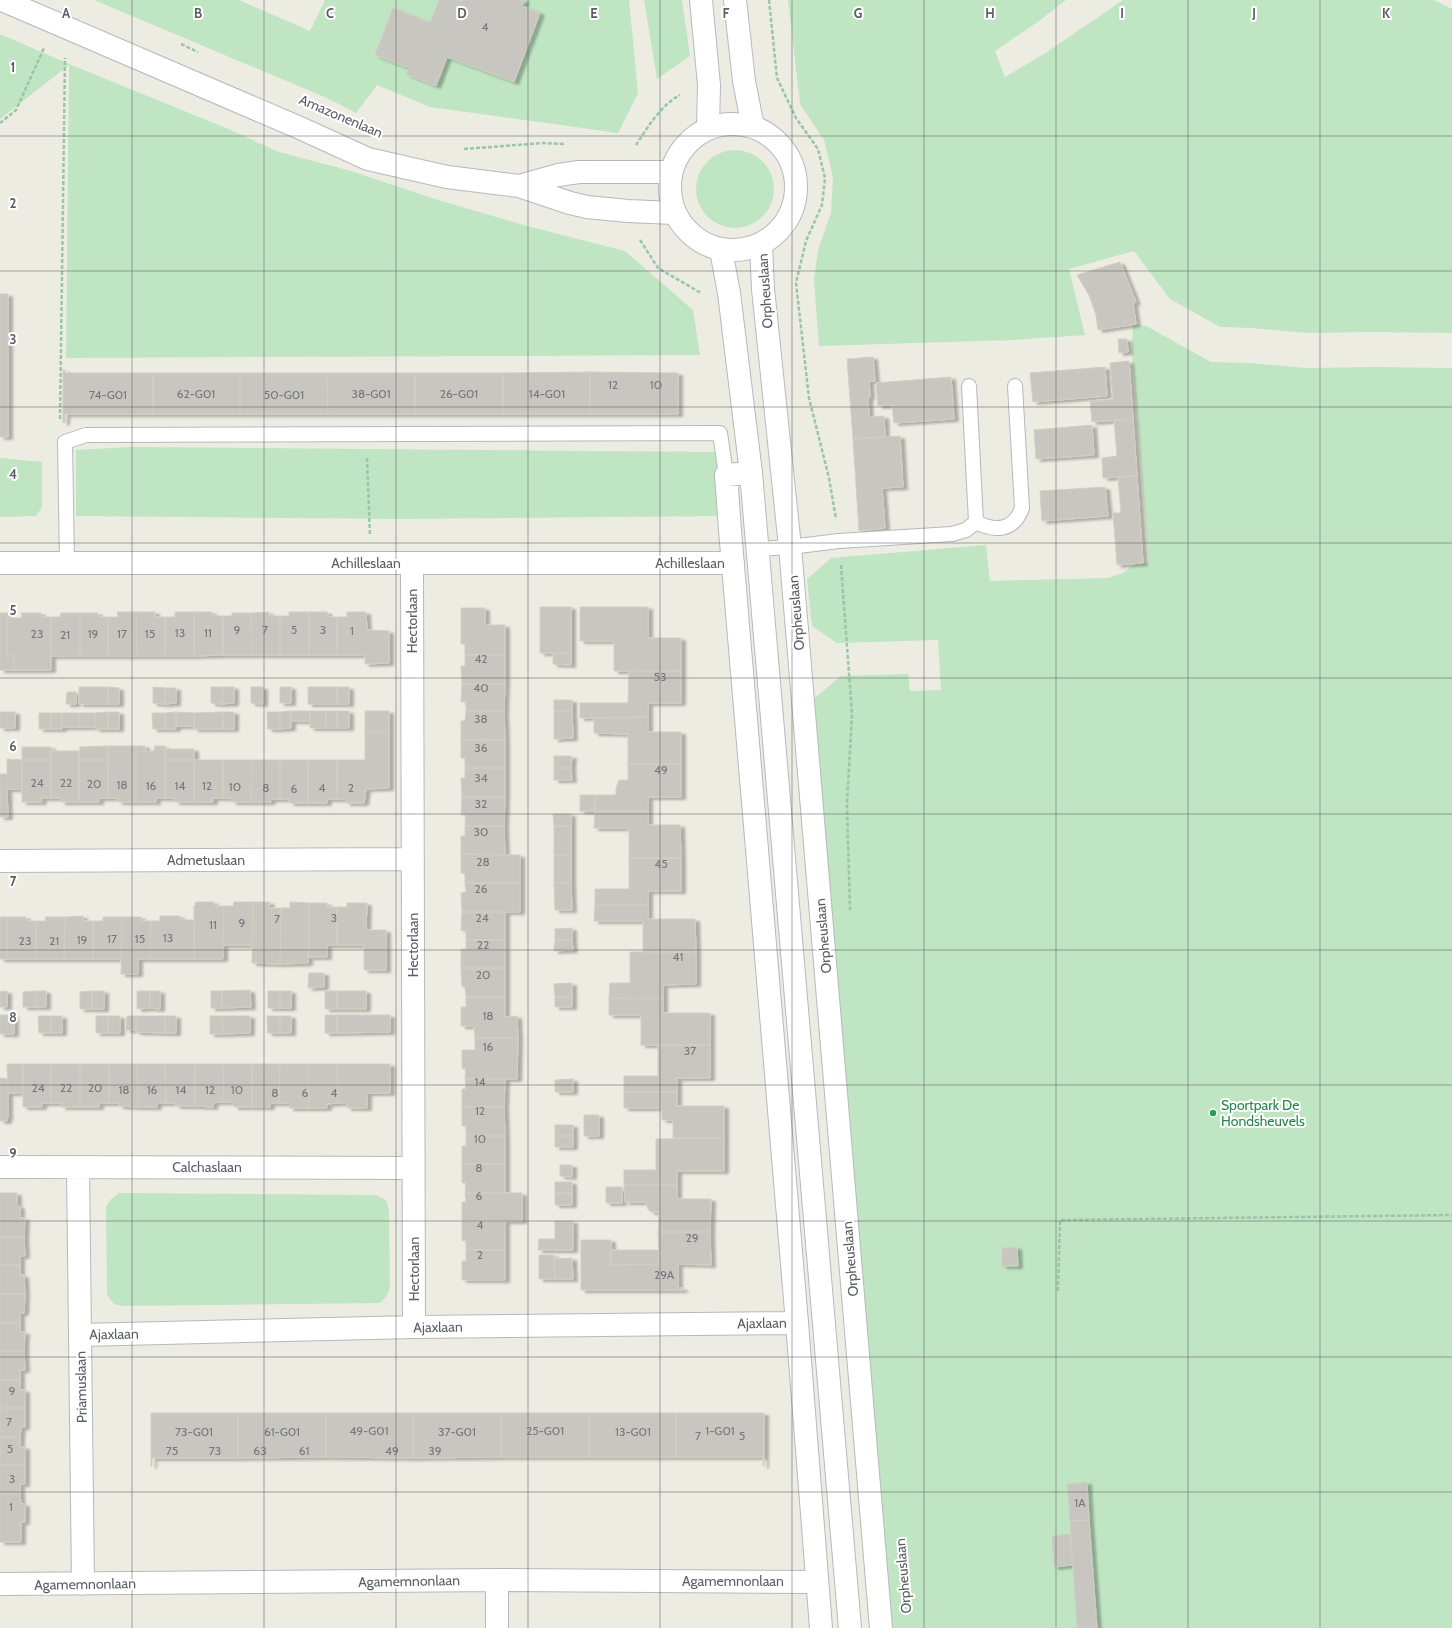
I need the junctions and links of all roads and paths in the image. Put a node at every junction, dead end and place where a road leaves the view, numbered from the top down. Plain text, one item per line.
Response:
1 (2, 0) edge
2 (701, 0) edge
3 (735, 0) edge
4 (769, 0) edge
5 (55, 24) junction
6 (175, 42) dead end
7 (46, 43) junction
8 (204, 54) dead end
9 (0, 122) edge
10 (754, 126) junction
11 (708, 128) junction
12 (565, 144) dead end
13 (464, 149) dead end
14 (671, 172) junction
15 (518, 186) junction
16 (628, 211) junction
17 (674, 213) junction
18 (761, 244) junction
19 (721, 250) junction
20 (796, 283) junction
21 (763, 289) junction
22 (729, 293) junction
23 (969, 386) dead end
24 (1015, 386) dead end
25 (367, 434) junction
26 (65, 442) junction
27 (751, 473) junction
28 (726, 475) junction
29 (976, 522) junction
30 (839, 541) junction
31 (790, 547) junction
32 (758, 548) junction
33 (0, 563) edge
34 (67, 563) junction
35 (372, 563) junction
36 (412, 563) junction
37 (733, 563) junction
38 (413, 859) junction
39 (0, 861) edge
40 (851, 916) dead end
41 (0, 1167) edge
42 (78, 1167) junction
43 (413, 1168) junction
44 (1452, 1215) edge
45 (1058, 1291) dead end
46 (797, 1323) junction
47 (414, 1327) junction
48 (80, 1335) junction
49 (497, 1580) junction
50 (817, 1582) junction
51 (0, 1584) edge
52 (84, 1584) junction
53 (497, 1628) edge
54 (821, 1628) edge
55 (850, 1628) edge
56 (881, 1628) edge

1 - 5 street, Amazonenlaan
2 - 11 street
3 - 10 street
4 - 20 path, Orpheuslaan
5 - 7 path
5 - 15 street, Amazonenlaan
6 - 8 path
7 - 9 path
7 - 26 path
10 - 11 street
10 - 18 street
11 - 14 street
12 - 13 path
14 - 15 street, Amazonenlaan
14 - 17 street
15 - 16 street, Amazonenlaan
16 - 17 street, Amazonenlaan
16 - 22 path
17 - 19 street
18 - 19 street
18 - 21 street, Orpheuslaan
19 - 22 street
20 - 21 path
20 - 30 path, Orpheuslaan
21 - 31 street, Orpheuslaan
22 - 27 street
23 - 29 lane
24 - 29 lane
25 - 26 lane
25 - 28 lane
25 - 35 path
26 - 34 lane
27 - 28 street
27 - 32 street
28 - 37 street
29 - 30 lane
30 - 31 lane
30 - 40 path, Orpheuslaan
31 - 32 lane
31 - 56 street, Orpheuslaan
32 - 55 street
33 - 34 street, Achilleslaan
34 - 35 street, Achilleslaan
35 - 36 street, Achilleslaan
36 - 37 street, Achilleslaan
36 - 38 street, Hectorlaan
37 - 46 street
38 - 39 street, Admetuslaan
38 - 43 street, Hectorlaan
41 - 42 street, Calchaslaan
42 - 43 street, Calchaslaan
42 - 48 street, Priamuslaan
43 - 47 street, Hectorlaan
44 - 45 path
46 - 47 street, Ajaxlaan
46 - 50 street
47 - 48 street, Ajaxlaan
48 - 52 street, Priamuslaan
49 - 50 street, Agamemnonlaan
49 - 52 street, Agamemnonlaan
49 - 53 street
50 - 54 street
51 - 52 street, Agamemnonlaan

